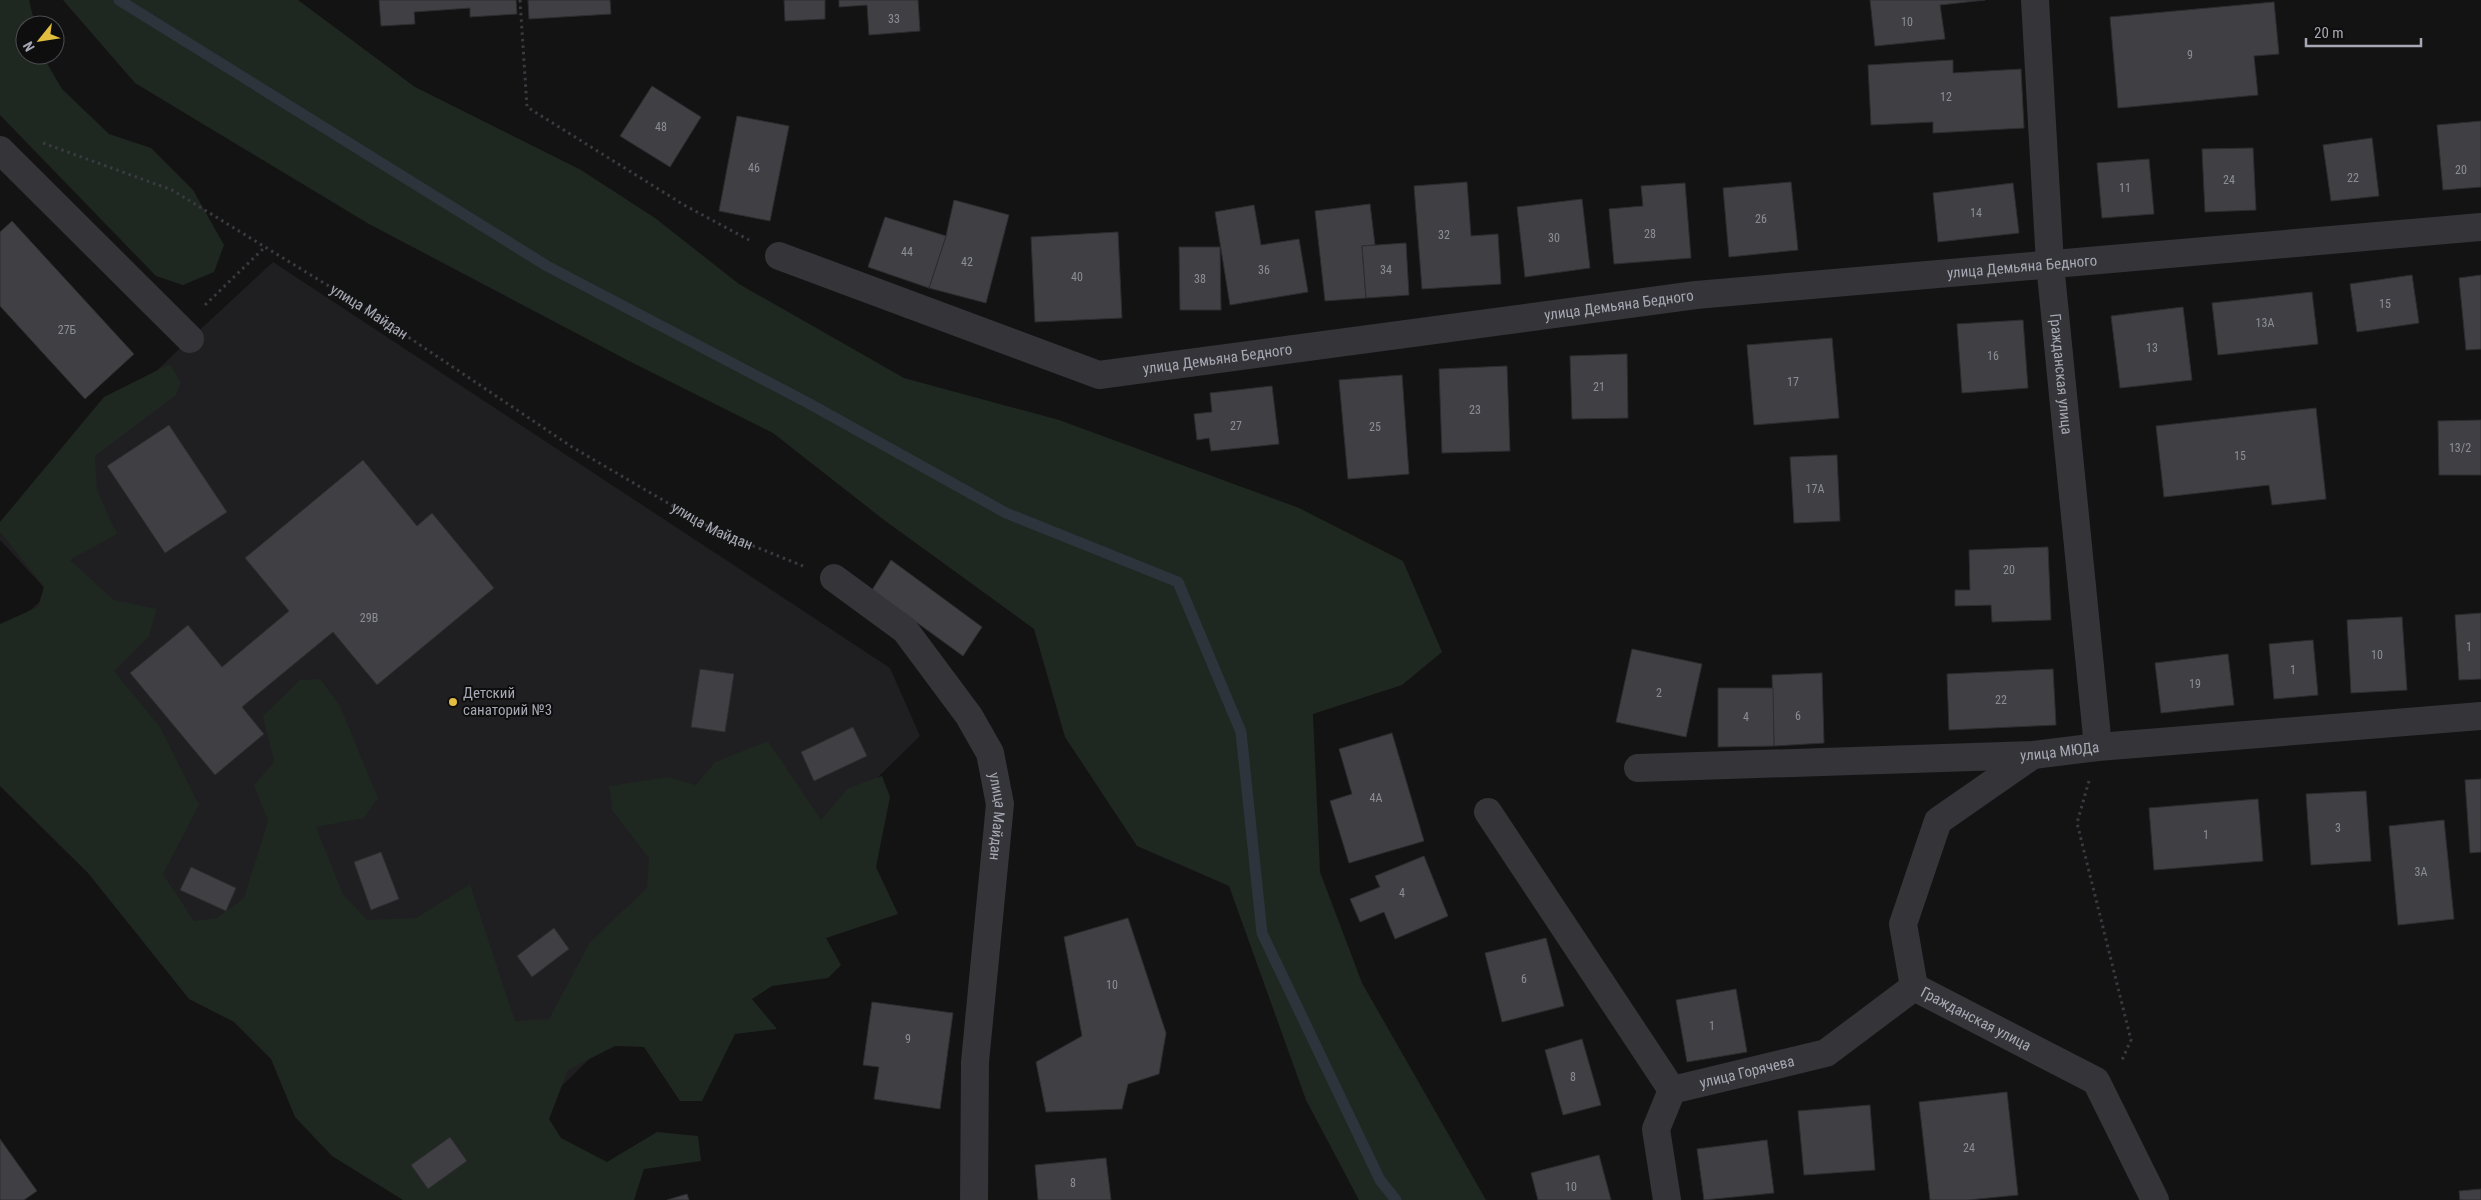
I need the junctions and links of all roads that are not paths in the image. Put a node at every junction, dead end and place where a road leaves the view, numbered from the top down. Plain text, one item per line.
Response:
1 (2036, 0) edge
2 (0, 150) edge
3 (2481, 228) edge
4 (779, 256) road end
5 (2050, 264) junction
6 (185, 335) road end
7 (834, 578) road end
8 (2481, 716) edge
9 (2098, 747) junction
10 (2033, 755) junction
11 (1638, 768) dead end
12 (1488, 812) dead end
13 (1914, 987) junction
14 (1672, 1090) junction
15 (974, 1200) edge
16 (1667, 1200) edge
17 (2154, 1200) edge

1 - 5 street, Гражданская улица
2 - 6 street
3 - 5 street, улица Демьяна Бедного
4 - 5 street, улица Демьяна Бедного
5 - 9 street, Гражданская улица
7 - 15 street, улица Майдан
8 - 9 street, улица МЮДа
9 - 10 street, улица МЮДа
10 - 11 street, улица МЮДа
10 - 13 street, Гражданская улица
12 - 14 street
13 - 14 street, улица Горячева
13 - 17 street, Гражданская улица
14 - 16 street

